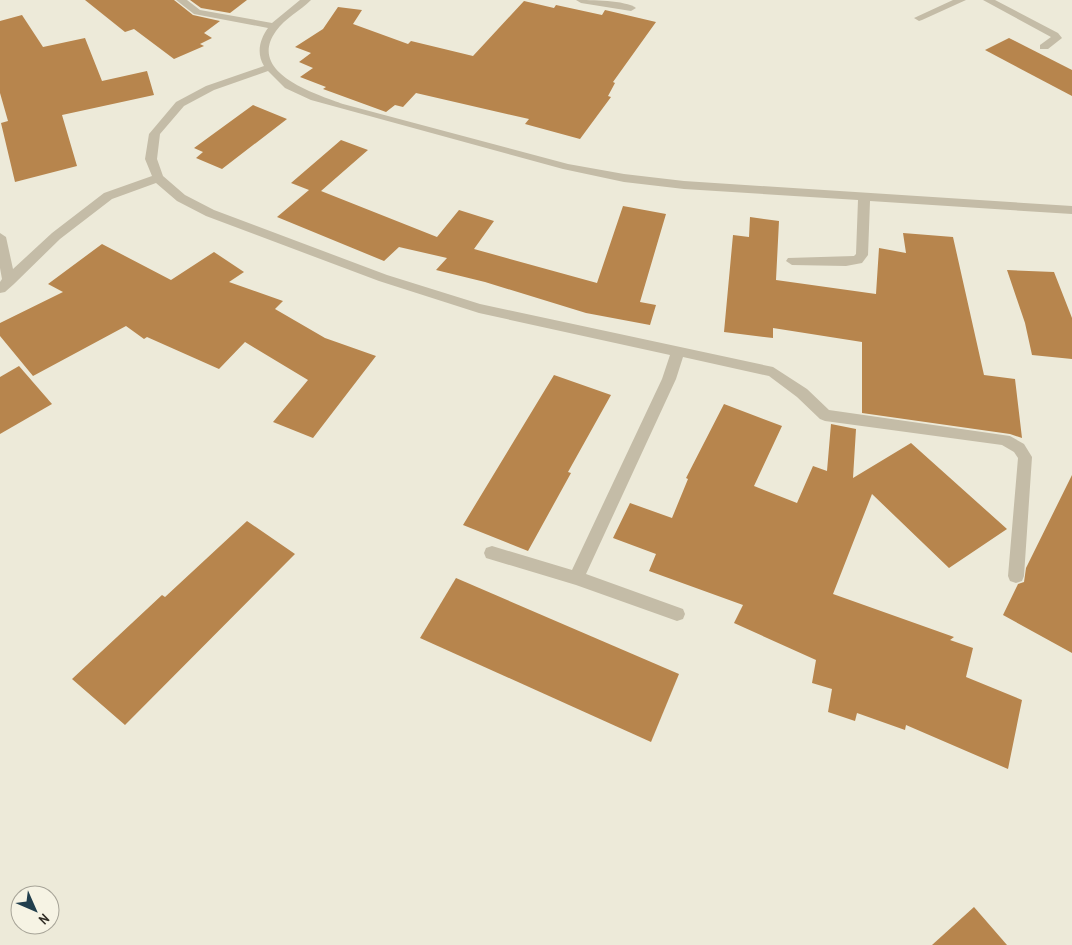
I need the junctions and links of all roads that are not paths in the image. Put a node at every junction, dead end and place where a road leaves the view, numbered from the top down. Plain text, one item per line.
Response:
1 (181, 0) edge
2 (306, 0) edge
3 (581, 0) edge
4 (961, 0) edge
5 (988, 0) edge
6 (631, 8) dead end
7 (919, 18) dead end
8 (274, 26) junction
9 (1044, 47) dead end
10 (270, 67) junction
11 (158, 178) junction
12 (864, 197) junction
13 (1072, 210) edge
14 (0, 237) edge
15 (792, 261) dead end
16 (4, 285) edge
17 (678, 352) junction
18 (492, 553) dead end
19 (1016, 576) dead end
20 (576, 578) junction
21 (677, 614) dead end

1 - 8 street
2 - 8 street
3 - 6 street
4 - 7 street
5 - 9 street
8 - 10 street
10 - 11 street
10 - 12 street
11 - 16 street
11 - 17 street
12 - 13 street
12 - 15 street
14 - 16 street
17 - 19 street
17 - 20 street
18 - 20 street
20 - 21 street

